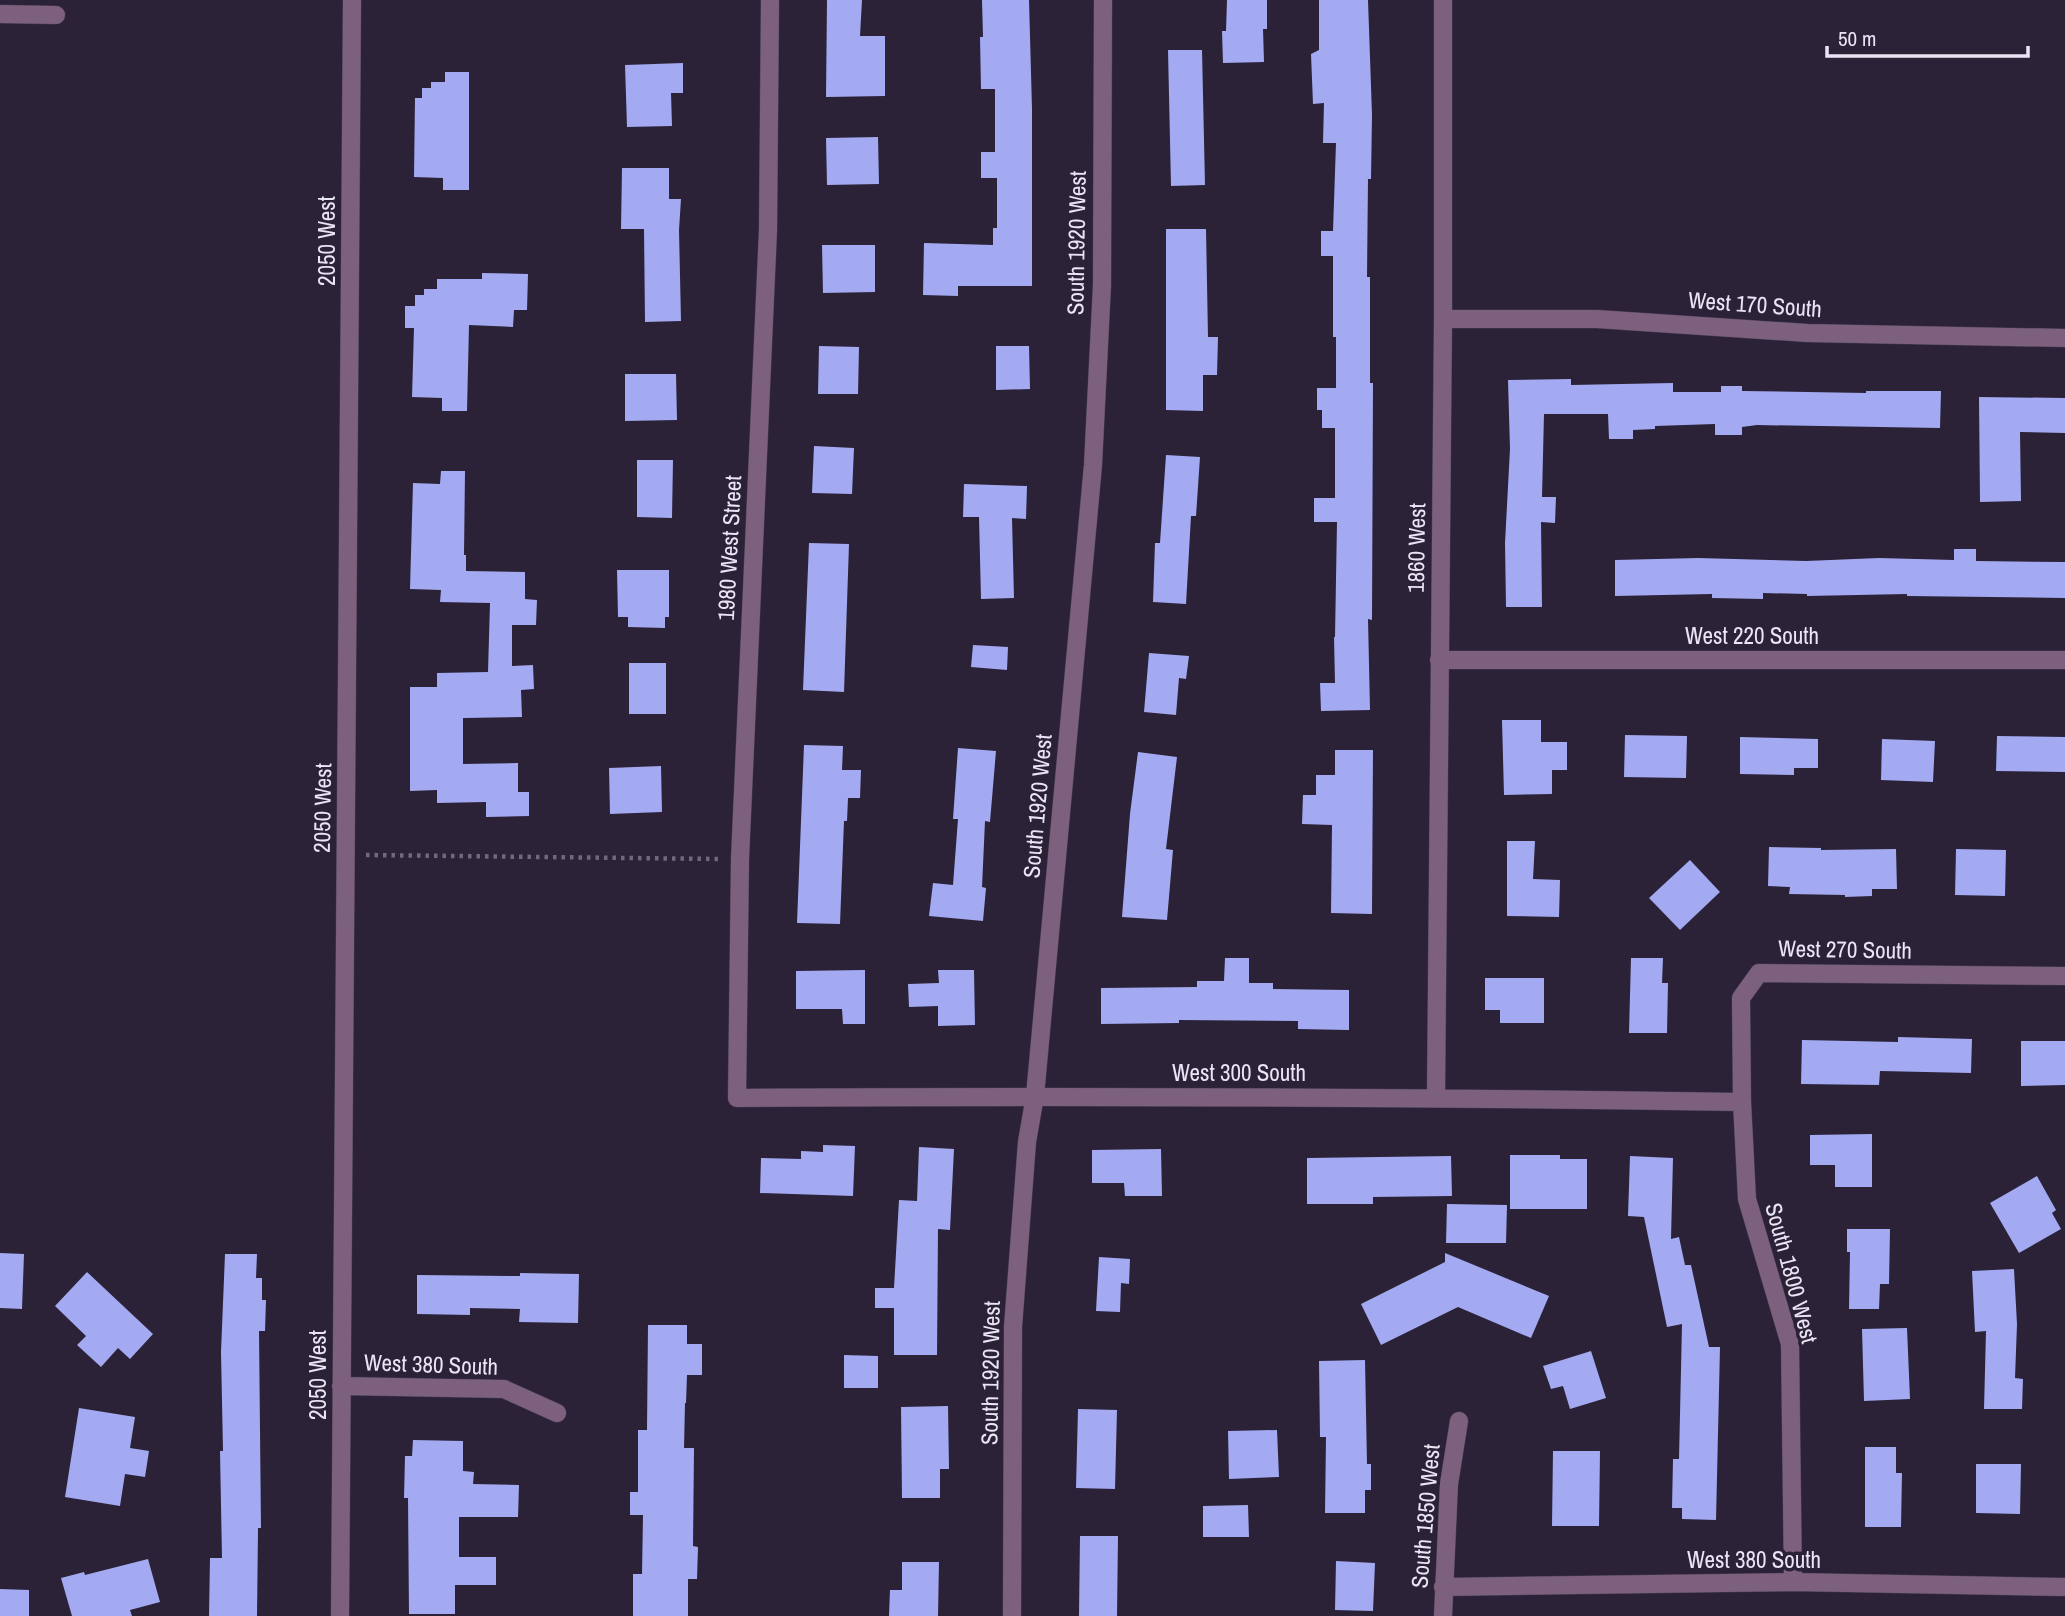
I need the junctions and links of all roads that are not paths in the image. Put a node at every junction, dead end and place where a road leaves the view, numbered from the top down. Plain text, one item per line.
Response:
1 (352, 0) edge
2 (769, 0) edge
3 (1103, 0) edge
4 (1443, 0) edge
5 (0, 14) edge
6 (56, 15) dead end
7 (1443, 319) junction
8 (2065, 338) edge
9 (1439, 660) junction
10 (2065, 660) edge
11 (2065, 976) edge
12 (1035, 1096) junction
13 (1436, 1097) junction
14 (737, 1098) joint
15 (1742, 1102) junction
16 (341, 1386) junction
17 (557, 1413) dead end
18 (1459, 1421) dead end
19 (1793, 1582) junction
20 (1443, 1587) junction
21 (2065, 1587) edge
22 (340, 1616) edge
23 (1012, 1616) edge
24 (1443, 1616) edge

1 - 16 street, 2050 West
2 - 14 street, 1980 West Street
3 - 12 street, South 1920 West
4 - 7 street, 1860 West
5 - 6 street
7 - 8 street, West 170 South
7 - 9 street, 1860 West
9 - 10 street, West 220 South
9 - 13 street, 1860 West
11 - 15 street, West 270 South
12 - 13 street, West 300 South
12 - 14 street, West 300 South
12 - 23 street, South 1920 West
13 - 15 street, West 300 South
15 - 19 street, South 1800 West
16 - 17 street, West 380 South
16 - 22 street, 2050 West
18 - 20 street, South 1850 West
19 - 20 street, West 380 South
19 - 21 street, West 380 South
20 - 24 street, South 1850 West

